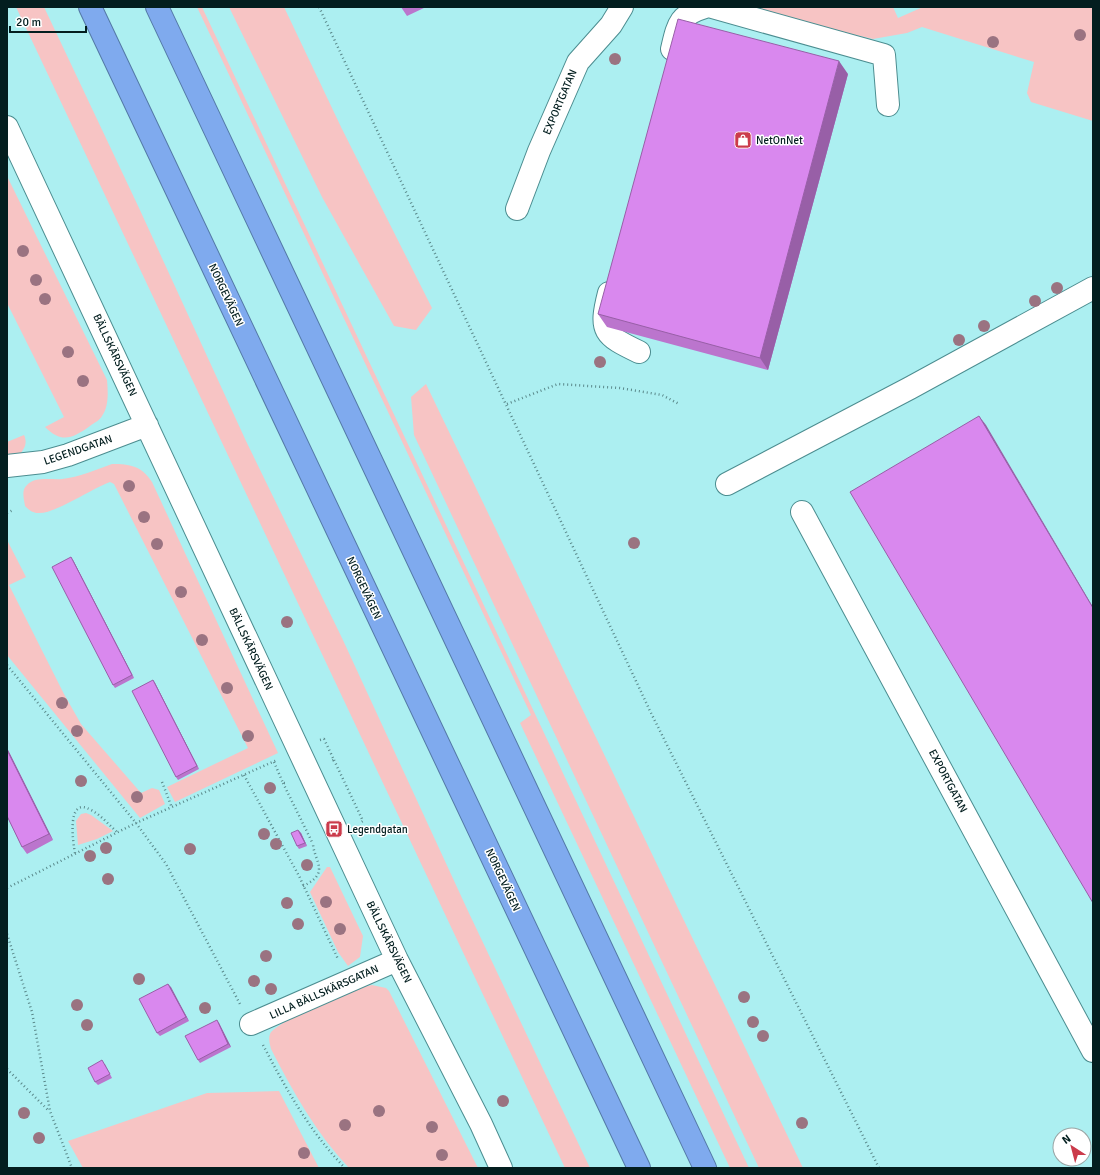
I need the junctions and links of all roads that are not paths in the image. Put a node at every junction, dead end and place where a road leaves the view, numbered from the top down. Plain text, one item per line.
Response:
1 (90, 7) edge
2 (158, 7) edge
3 (622, 7) edge
4 (705, 7) edge
5 (712, 7) edge
6 (667, 67) edge
7 (888, 105) dead end
8 (7, 127) edge
9 (517, 209) dead end
10 (615, 270) edge
11 (1093, 288) edge
12 (639, 352) dead end
13 (148, 425) junction
14 (7, 466) edge
15 (726, 484) dead end
16 (802, 512) dead end
17 (397, 960) junction
18 (251, 1024) road end
19 (1093, 1051) edge
20 (501, 1168) edge
21 (639, 1168) edge
22 (705, 1168) edge

1 - 21 highway, NORGEVÄGEN
2 - 22 highway
3 - 9 street, EXPORTGATAN
4 - 6 street
5 - 7 street
8 - 13 street, BÄLLSKÄRSVÄGEN
10 - 12 street
11 - 15 street
13 - 14 street, LEGENDGATAN
13 - 17 street, BÄLLSKÄRSVÄGEN
16 - 19 street, EXPORTGATAN
17 - 18 street, LILLA BÄLLSKÄRSGATAN
17 - 20 street, BÄLLSKÄRSVÄGEN

